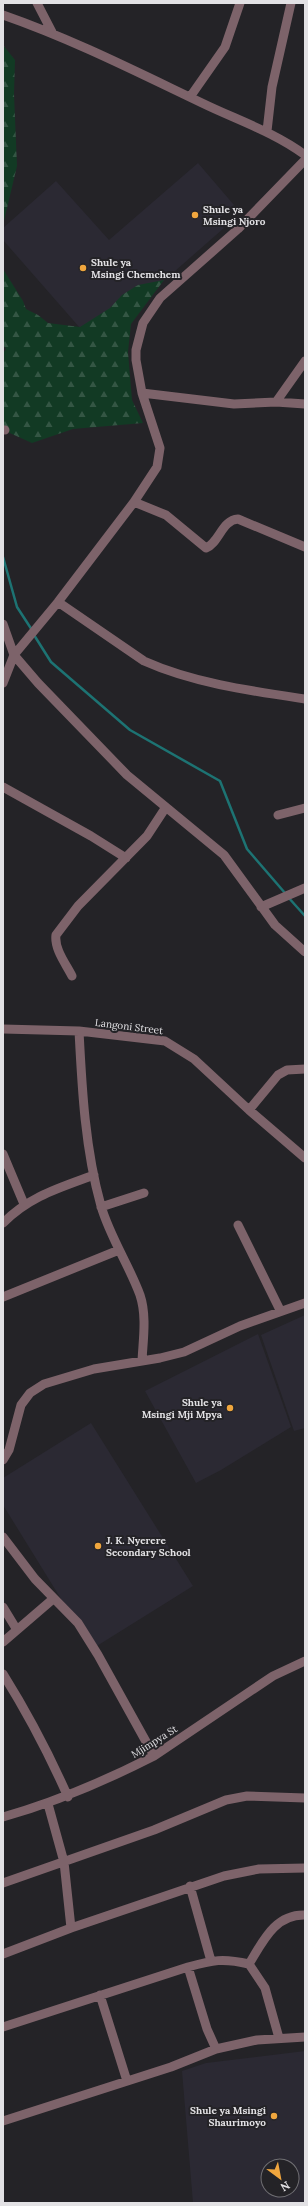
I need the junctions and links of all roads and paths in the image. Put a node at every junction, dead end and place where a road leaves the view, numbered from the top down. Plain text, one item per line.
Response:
1 (38, 3) edge
2 (240, 3) edge
3 (291, 3) edge
4 (3, 15) edge
5 (52, 32) junction
6 (190, 97) junction
7 (267, 131) junction
8 (305, 155) edge
9 (305, 160) edge
10 (305, 361) edge
11 (142, 393) junction
12 (276, 402) junction
13 (305, 404) edge
14 (134, 502) junction
15 (305, 548) edge
16 (58, 602) junction
17 (3, 624) edge
18 (14, 655) junction
19 (6, 671) edge
20 (3, 683) edge
21 (305, 699) edge
22 (3, 787) edge
23 (166, 807) junction
24 (305, 808) edge
25 (278, 815) dead end
26 (126, 858) junction
27 (305, 888) edge
28 (262, 907) junction
29 (305, 952) edge
30 (72, 976) dead end
31 (3, 1028) edge
32 (79, 1031) junction
33 (305, 1069) edge
34 (249, 1110) junction
35 (3, 1154) edge
36 (305, 1158) edge
37 (94, 1175) junction
38 (144, 1193) dead end
39 (24, 1204) junction
40 (101, 1207) junction
41 (3, 1223) edge
42 (238, 1225) dead end
43 (119, 1250) junction
44 (3, 1297) edge
45 (305, 1303) edge
46 (280, 1310) junction
47 (142, 1361) junction
48 (3, 1460) edge
49 (3, 1537) edge
50 (53, 1599) junction
51 (3, 1607) edge
52 (17, 1630) junction
53 (3, 1642) edge
54 (305, 1661) edge
55 (3, 1674) edge
56 (154, 1756) junction
57 (68, 1797) junction
58 (305, 1798) edge
59 (48, 1804) junction
60 (3, 1818) edge
61 (64, 1862) junction
62 (305, 1868) edge
63 (3, 1883) edge
64 (190, 1886) junction
65 (305, 1915) edge
66 (71, 1928) junction
67 (3, 1954) edge
68 (211, 1961) junction
69 (249, 1964) junction
70 (188, 1967) junction
71 (100, 1995) junction
72 (3, 2027) edge
73 (305, 2037) edge
74 (279, 2038) junction
75 (216, 2049) junction
76 (127, 2081) junction
77 (3, 2121) edge

1 - 5 street
2 - 6 street
3 - 7 street
4 - 5 street
5 - 6 street
6 - 7 street
7 - 8 street
9 - 11 street
10 - 12 street
11 - 12 street
11 - 14 street
12 - 13 street
14 - 15 street
14 - 16 street
16 - 18 street
16 - 21 street
17 - 18 street
18 - 19 street
18 - 23 street
19 - 20 street
22 - 26 street
23 - 26 street
23 - 28 street
24 - 25 street
26 - 30 street
27 - 28 street
28 - 29 street
31 - 32 street, Langoni Street
32 - 34 street, Langoni Street
32 - 37 street
33 - 34 street
34 - 36 street, Langoni Street
35 - 39 street
37 - 39 street
37 - 40 street
38 - 40 street
39 - 41 street
40 - 43 street
42 - 46 street
43 - 44 street
43 - 47 street
45 - 46 street
46 - 47 street
47 - 48 street
49 - 50 street
50 - 52 street
50 - 56 street
51 - 52 street
52 - 53 street
54 - 56 street, Mjimpya St
55 - 57 street
56 - 57 street, Mjimpya St
57 - 59 street, Mjimpya St
58 - 61 street
59 - 60 street, Mjimpya St
59 - 61 street
61 - 63 street
61 - 66 street
62 - 64 street
64 - 66 street
64 - 68 street
65 - 69 street
66 - 67 street
68 - 69 street
68 - 70 street
69 - 74 street
70 - 71 street
70 - 75 street
71 - 72 street
71 - 76 street
73 - 74 street
74 - 75 street
75 - 76 street
76 - 77 street

